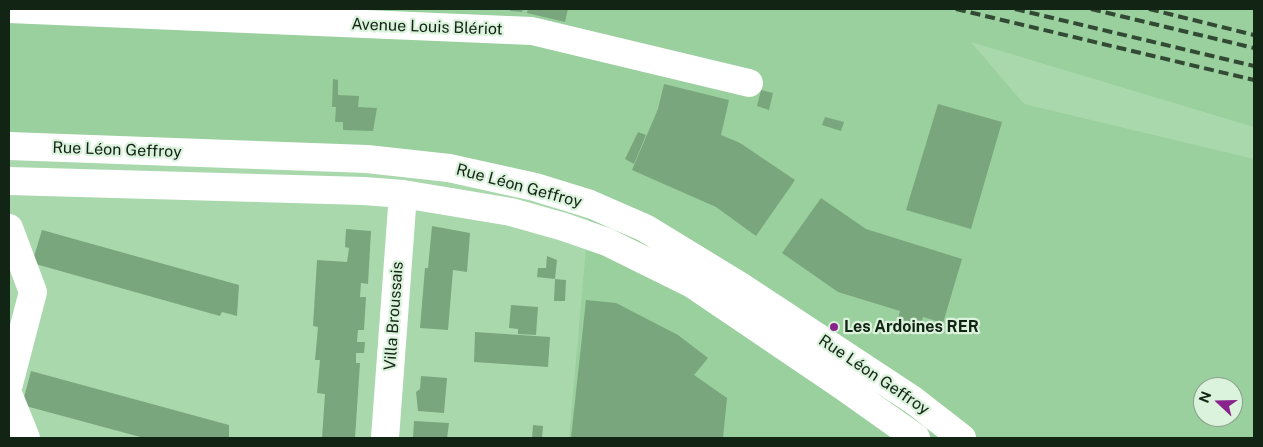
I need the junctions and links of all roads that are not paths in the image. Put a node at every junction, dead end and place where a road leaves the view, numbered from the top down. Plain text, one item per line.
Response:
1 (9, 10) edge
2 (392, 17) edge
3 (749, 83) dead end
4 (9, 146) edge
5 (9, 181) edge
6 (403, 194) junction
7 (9, 228) edge
8 (9, 384) edge
9 (9, 396) edge
10 (26, 438) edge
11 (385, 438) edge
12 (916, 438) edge
13 (962, 438) edge

1 - 2 street, Avenue Louis Blériot
2 - 3 street, Avenue Louis Blériot
4 - 13 street, Rue Léon Geffroy
5 - 6 street, Rue Léon Geffroy
6 - 11 street, Villa Broussais
6 - 12 street, Rue Léon Geffroy
7 - 8 street
9 - 10 street

